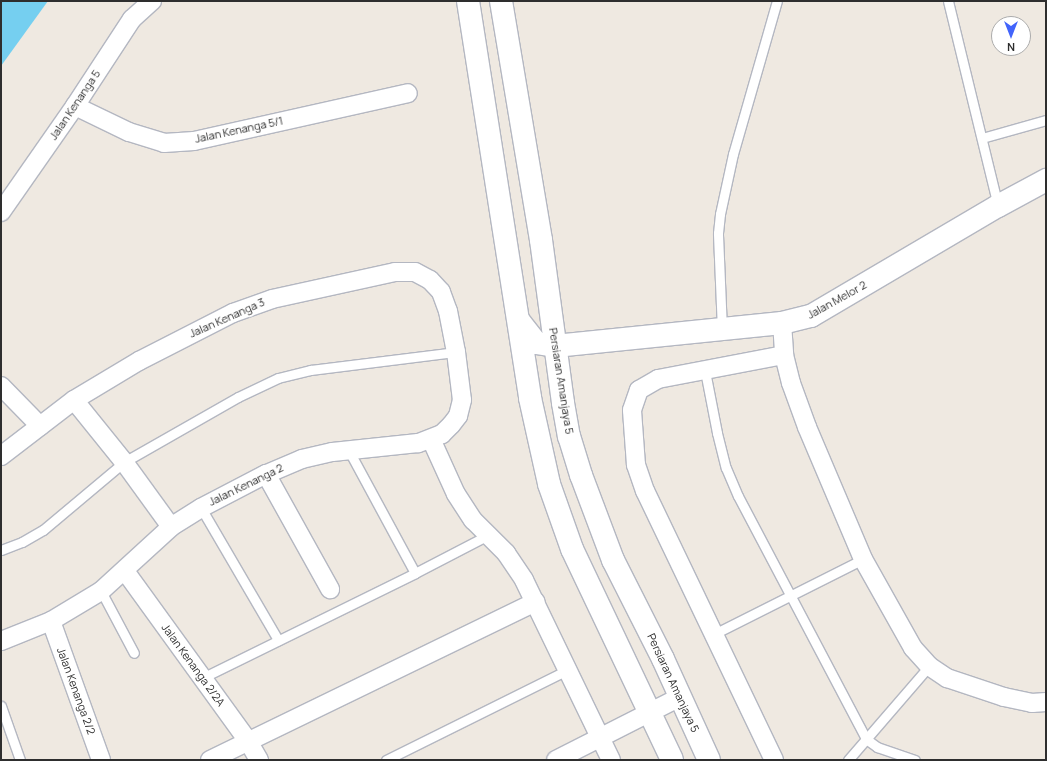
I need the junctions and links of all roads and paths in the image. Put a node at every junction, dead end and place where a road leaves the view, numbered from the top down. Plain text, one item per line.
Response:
1 (152, 1) edge
2 (468, 1) edge
3 (501, 1) edge
4 (777, 1) edge
5 (948, 1) edge
6 (408, 93) dead end
7 (75, 106) junction
8 (1046, 120) edge
9 (982, 138) junction
10 (1046, 180) edge
11 (998, 206) junction
12 (1, 212) edge
13 (517, 318) junction
14 (782, 323) junction
15 (722, 330) junction
16 (555, 346) junction
17 (456, 352) junction
18 (784, 356) junction
19 (705, 372) junction
20 (1, 386) edge
21 (530, 398) junction
22 (74, 400) junction
23 (40, 426) junction
24 (431, 439) junction
25 (348, 449) junction
26 (1, 456) edge
27 (124, 462) junction
28 (266, 474) junction
29 (201, 508) junction
30 (171, 527) junction
31 (488, 535) junction
32 (1, 550) edge
33 (863, 559) junction
34 (125, 571) junction
35 (415, 574) junction
36 (330, 589) dead end
37 (101, 591) junction
38 (789, 597) junction
39 (536, 602) junction
40 (52, 621) junction
41 (714, 634) junction
42 (278, 640) junction
43 (1, 641) edge
44 (134, 653) dead end
45 (929, 666) junction
46 (569, 669) junction
47 (202, 678) junction
48 (680, 697) junction
49 (1046, 702) edge
50 (1, 706) edge
51 (649, 712) junction
52 (600, 737) junction
53 (866, 739) junction
54 (248, 741) junction
55 (20, 760) edge
56 (101, 760) edge
57 (210, 760) edge
58 (259, 760) edge
59 (386, 760) edge
60 (556, 760) edge
61 (611, 760) edge
62 (672, 760) edge
63 (709, 760) edge
64 (774, 760) edge
65 (848, 760) edge
66 (915, 760) edge

1 - 7 street, Jalan Kenanga 5
2 - 13 street
3 - 16 street, Persiaran Amanjaya 5
4 - 15 lane
5 - 9 lane
6 - 7 street, Jalan Kenanga 5/1
7 - 12 street, Jalan Kenanga 5
8 - 9 lane
9 - 11 lane
10 - 11 street, Jalan Melor 2
11 - 14 street, Jalan Melor 2
13 - 16 street, Jalan Melor 2
13 - 21 street
14 - 15 street, Jalan Melor 2
14 - 18 street
15 - 16 street, Jalan Melor 2
16 - 21 street
16 - 48 street, Persiaran Amanjaya 5
17 - 22 street, Jalan Kenanga 3
17 - 24 street, Jalan Kenanga 2
17 - 27 lane
18 - 19 street
18 - 33 street
19 - 38 lane
19 - 41 street
20 - 23 street
21 - 51 street
22 - 23 street, Jalan Kenanga 3
22 - 27 street
23 - 26 street, Jalan Kenanga 3
24 - 25 street, Jalan Kenanga 2
24 - 31 street
25 - 28 street, Jalan Kenanga 2
25 - 35 lane
27 - 30 street
27 - 32 lane
28 - 29 street, Jalan Kenanga 2
28 - 36 street
29 - 30 street, Jalan Kenanga 2
29 - 42 lane
30 - 34 street, Jalan Kenanga 2
31 - 35 lane
31 - 39 street
33 - 38 lane
33 - 45 street
34 - 37 street, Jalan Kenanga 2
34 - 47 street, Jalan Kenanga 2/2A
35 - 42 lane
37 - 40 street, Jalan Kenanga 2
37 - 44 lane
38 - 41 lane
38 - 53 lane
39 - 46 street
39 - 54 street
40 - 43 street, Jalan Kenanga 2
40 - 56 street, Jalan Kenanga 2/2
41 - 64 street
42 - 47 lane
45 - 49 street
45 - 53 lane
46 - 52 street
46 - 59 lane
47 - 54 street, Jalan Kenanga 2/2A
48 - 51 street
48 - 63 street, Persiaran Amanjaya 5
50 - 55 lane
51 - 52 street
51 - 62 street
52 - 60 street
52 - 61 street
53 - 65 lane
53 - 66 lane
54 - 57 street
54 - 58 street, Jalan Kenanga 2/2A

